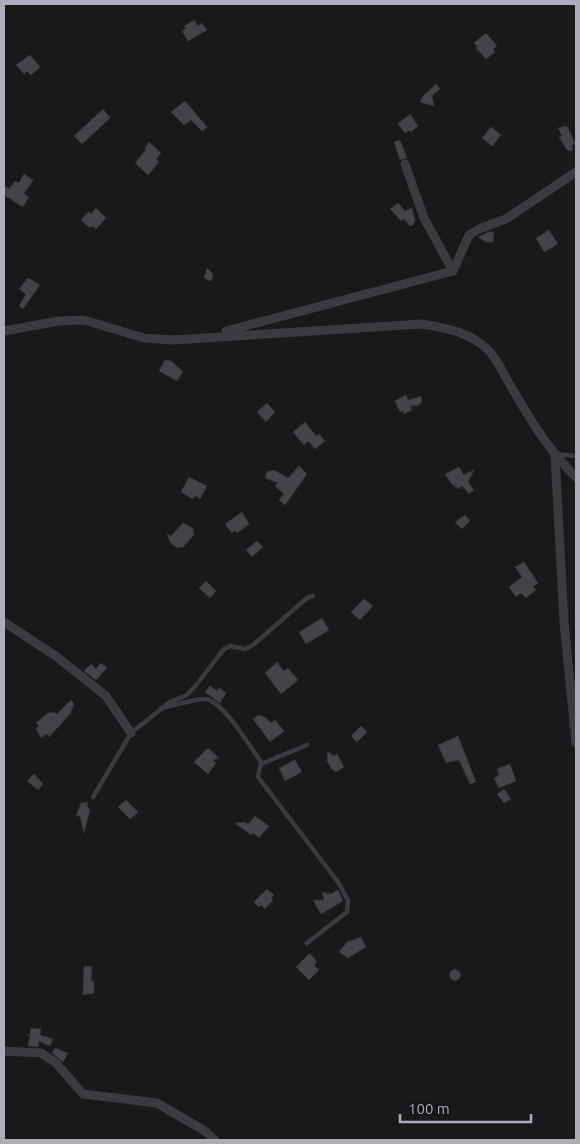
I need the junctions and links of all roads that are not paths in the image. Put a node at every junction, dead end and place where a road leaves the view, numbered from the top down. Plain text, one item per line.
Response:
1 (405, 164) dead end
2 (576, 172) edge
3 (453, 271) junction
4 (4, 331) edge
5 (202, 338) junction
6 (555, 454) junction
7 (576, 456) edge
8 (576, 478) edge
9 (313, 596) dead end
10 (4, 622) edge
11 (161, 708) junction
12 (131, 733) junction
13 (576, 743) edge
14 (307, 745) dead end
15 (261, 764) junction
16 (93, 797) dead end
17 (307, 943) dead end
18 (4, 1050) edge
19 (216, 1140) edge

1 - 3 street
2 - 3 street
3 - 5 street
4 - 5 street
5 - 6 street
6 - 7 lane
6 - 8 street
6 - 13 street
9 - 11 lane
10 - 12 street
11 - 12 lane
11 - 15 lane
12 - 16 lane
14 - 15 lane
15 - 17 lane
18 - 19 street

